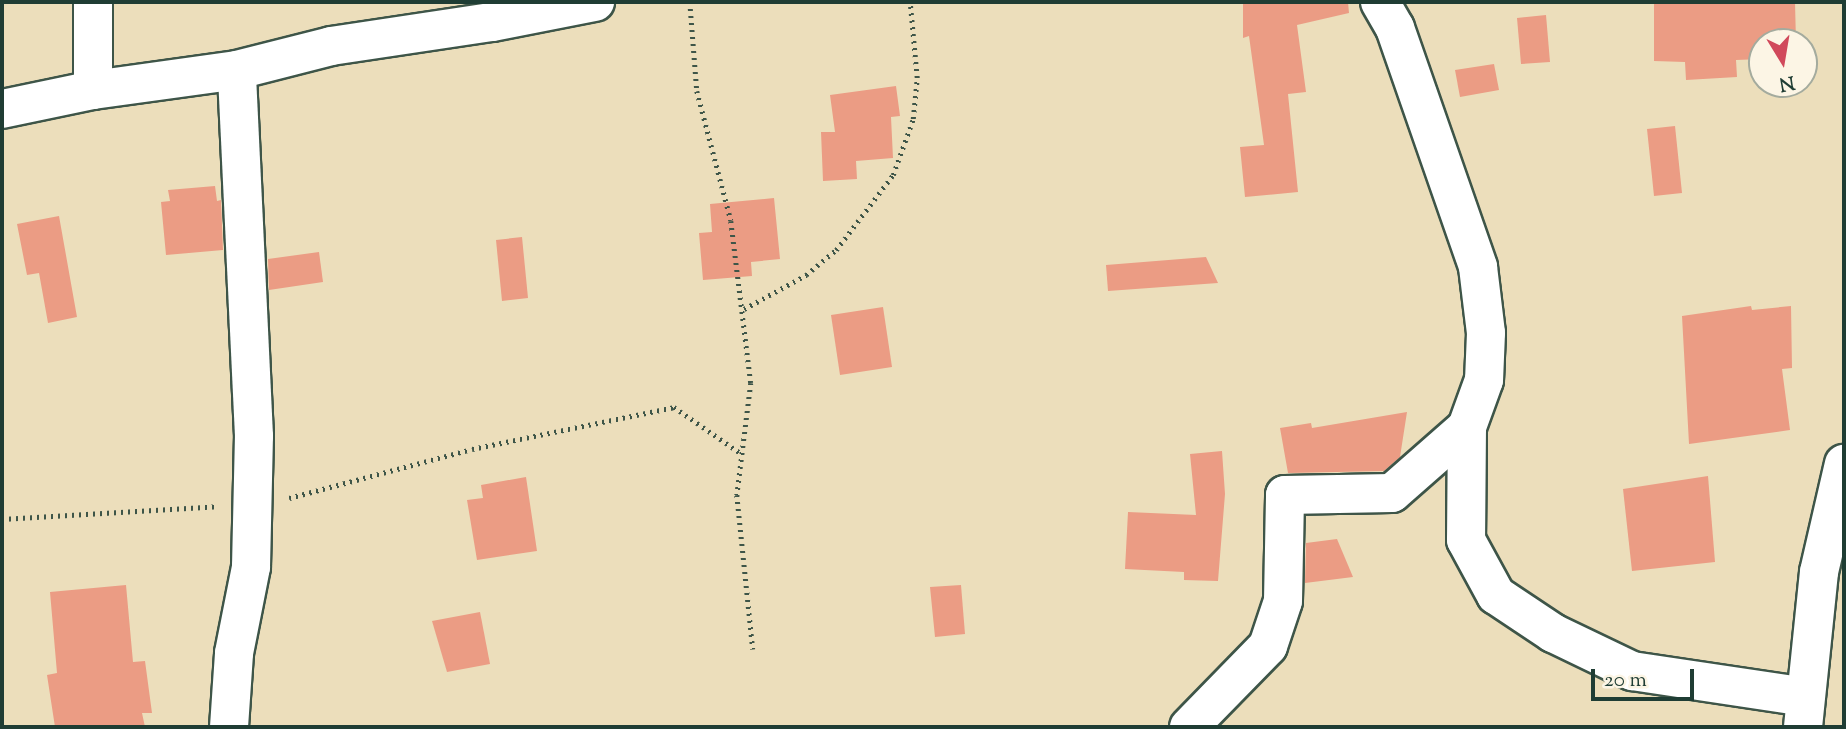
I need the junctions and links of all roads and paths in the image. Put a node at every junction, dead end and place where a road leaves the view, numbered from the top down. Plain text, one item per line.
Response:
1 (93, 2) edge
2 (596, 2) edge
3 (690, 2) edge
4 (910, 2) edge
5 (1380, 2) edge
6 (237, 70) junction
7 (93, 90) junction
8 (2, 109) edge
9 (744, 309) junction
10 (1467, 426) junction
11 (743, 454) junction
12 (1844, 464) edge
13 (285, 499) dead end
14 (232, 505) dead end
15 (2, 519) edge
16 (753, 649) dead end
17 (1804, 712) edge
18 (229, 727) edge
19 (1189, 727) edge

1 - 7 street
2 - 6 street
3 - 9 path
4 - 9 path
5 - 10 street
6 - 7 street
6 - 18 street
7 - 8 street
9 - 11 path
10 - 17 street
10 - 19 street
11 - 13 path
11 - 16 path
12 - 17 street
14 - 15 path

